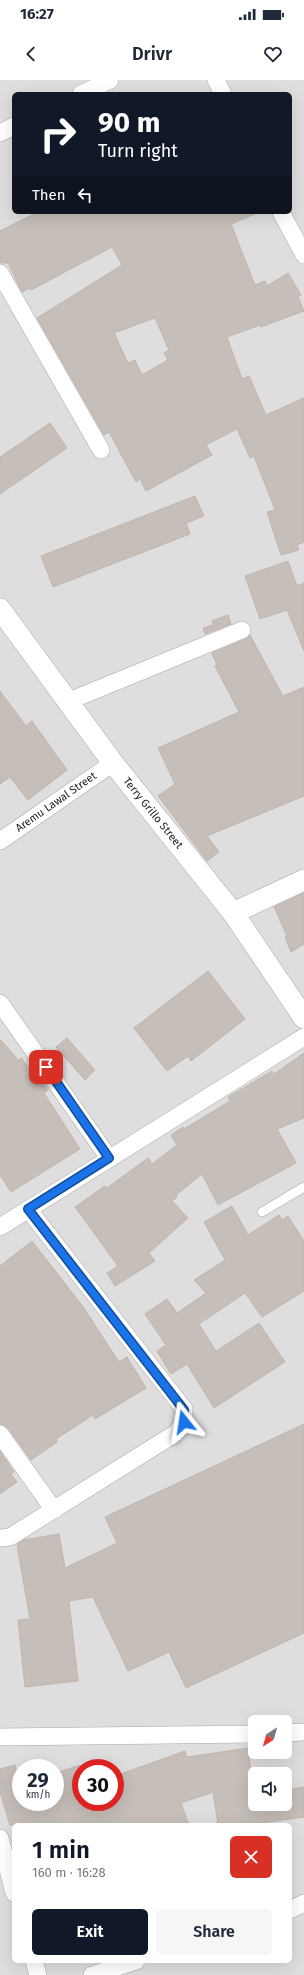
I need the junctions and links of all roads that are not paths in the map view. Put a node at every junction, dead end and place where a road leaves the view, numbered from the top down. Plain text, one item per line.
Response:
1 (110, 80) edge
2 (216, 80) edge
3 (85, 92) edge
4 (222, 92) edge
5 (12, 127) edge
6 (0, 133) edge
7 (282, 214) edge
8 (304, 255) edge
9 (0, 273) edge
10 (101, 450) dead end
11 (0, 609) edge
12 (242, 630) dead end
13 (69, 701) junction
14 (113, 763) junction
15 (0, 841) edge
16 (304, 880) edge
17 (233, 913) junction
18 (0, 1003) edge
19 (304, 1018) edge
20 (304, 1037) edge
21 (109, 1158) junction
22 (304, 1188) edge
23 (28, 1209) junction
24 (262, 1212) dead end
25 (0, 1227) edge
26 (0, 1434) edge
27 (54, 1510) junction
28 (0, 1538) edge
29 (304, 1732) edge
30 (292, 1733) edge
31 (248, 1734) edge
32 (0, 1737) edge
33 (0, 1838) edge
34 (12, 1885) edge
35 (304, 1903) edge
36 (292, 1909) edge
37 (35, 1963) edge
38 (130, 1963) edge
39 (38, 1975) edge
40 (92, 1975) edge

1 - 3 street
2 - 4 street
5 - 6 street
7 - 8 street
9 - 10 street
11 - 13 street, Terry Grillo Street
12 - 13 street
13 - 14 street, Terry Grillo Street
14 - 15 street, Aremu Lawal Street
14 - 17 street, Terry Grillo Street
16 - 17 street
17 - 19 street, Terry Grillo Street
18 - 21 street
20 - 21 street
21 - 23 street
22 - 24 lane
23 - 25 street
23 - 27 street
26 - 27 street
27 - 28 street
29 - 30 street
31 - 32 street
33 - 34 street
35 - 36 street
37 - 39 street
38 - 40 street

